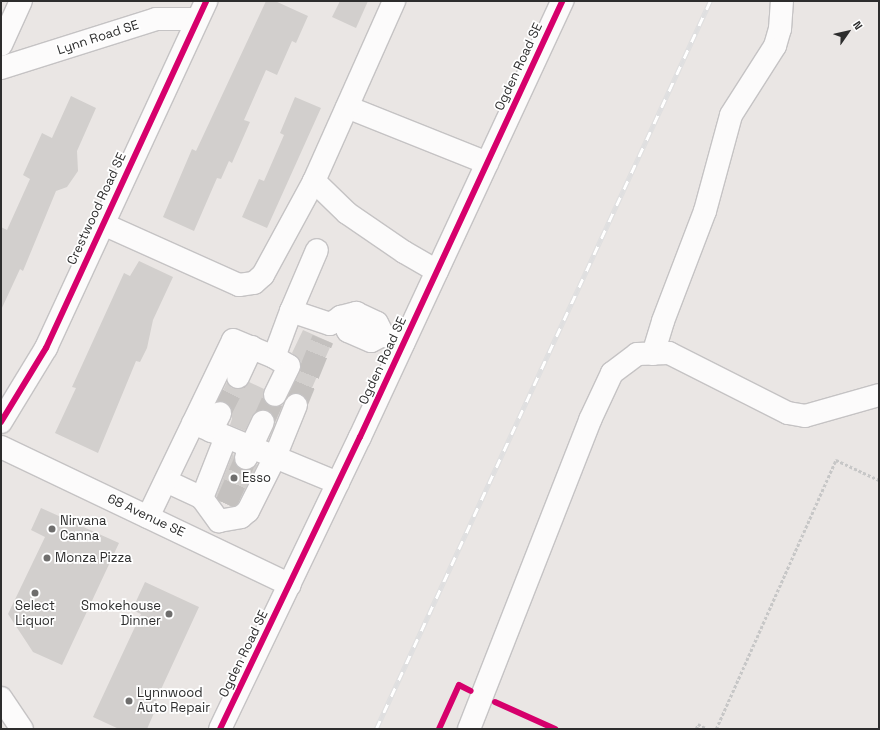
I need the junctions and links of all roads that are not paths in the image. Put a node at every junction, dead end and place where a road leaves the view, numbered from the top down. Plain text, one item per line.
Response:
1 (21, 1) edge
2 (394, 1) edge
3 (562, 1) edge
4 (782, 1) edge
5 (201, 10) edge
6 (1, 45) edge
7 (1, 68) edge
8 (347, 107) junction
9 (487, 163) junction
10 (314, 181) junction
11 (103, 224) junction
12 (317, 250) dead end
13 (437, 271) junction
14 (291, 311) junction
15 (404, 343) junction
16 (252, 347) junction
17 (653, 354) junction
18 (281, 362) junction
19 (238, 377) tunnel mouth
20 (275, 395) tunnel mouth
21 (879, 395) edge
22 (296, 405) tunnel mouth
23 (1, 422) edge
24 (263, 422) tunnel mouth
25 (212, 426) junction
26 (1, 447) edge
27 (249, 453) junction
28 (275, 457) junction
29 (166, 481) junction
30 (338, 484) junction
31 (202, 498) junction
32 (222, 513) junction
33 (148, 517) junction
34 (208, 546) junction
35 (290, 585) junction
36 (1, 698) edge
37 (22, 729) edge
38 (220, 729) edge
39 (469, 729) edge

1 - 6 street
2 - 8 street
3 - 9 street, Ogden Road SE
4 - 17 street
5 - 7 street, Lynn Road SE
5 - 11 street, Crestwood Road SE
8 - 9 street
8 - 10 street
9 - 13 street, Ogden Road SE
10 - 11 street
10 - 13 street
11 - 23 street, Crestwood Road SE
12 - 14 street
13 - 15 street, Ogden Road SE
14 - 15 street
14 - 18 street
15 - 30 street, Ogden Road SE
16 - 18 street
16 - 19 street
16 - 25 street
17 - 21 street
17 - 39 street
18 - 20 street
22 - 28 street
24 - 27 street
25 - 27 street
25 - 29 street
25 - 31 street
26 - 33 street, 68 Avenue SE
27 - 28 street
28 - 30 street
28 - 32 street
29 - 31 street
29 - 33 street
30 - 35 street, Ogden Road SE
31 - 32 street
32 - 34 street
33 - 34 street, 68 Avenue SE
34 - 35 street, 68 Avenue SE
35 - 38 street, Ogden Road SE
36 - 37 street

